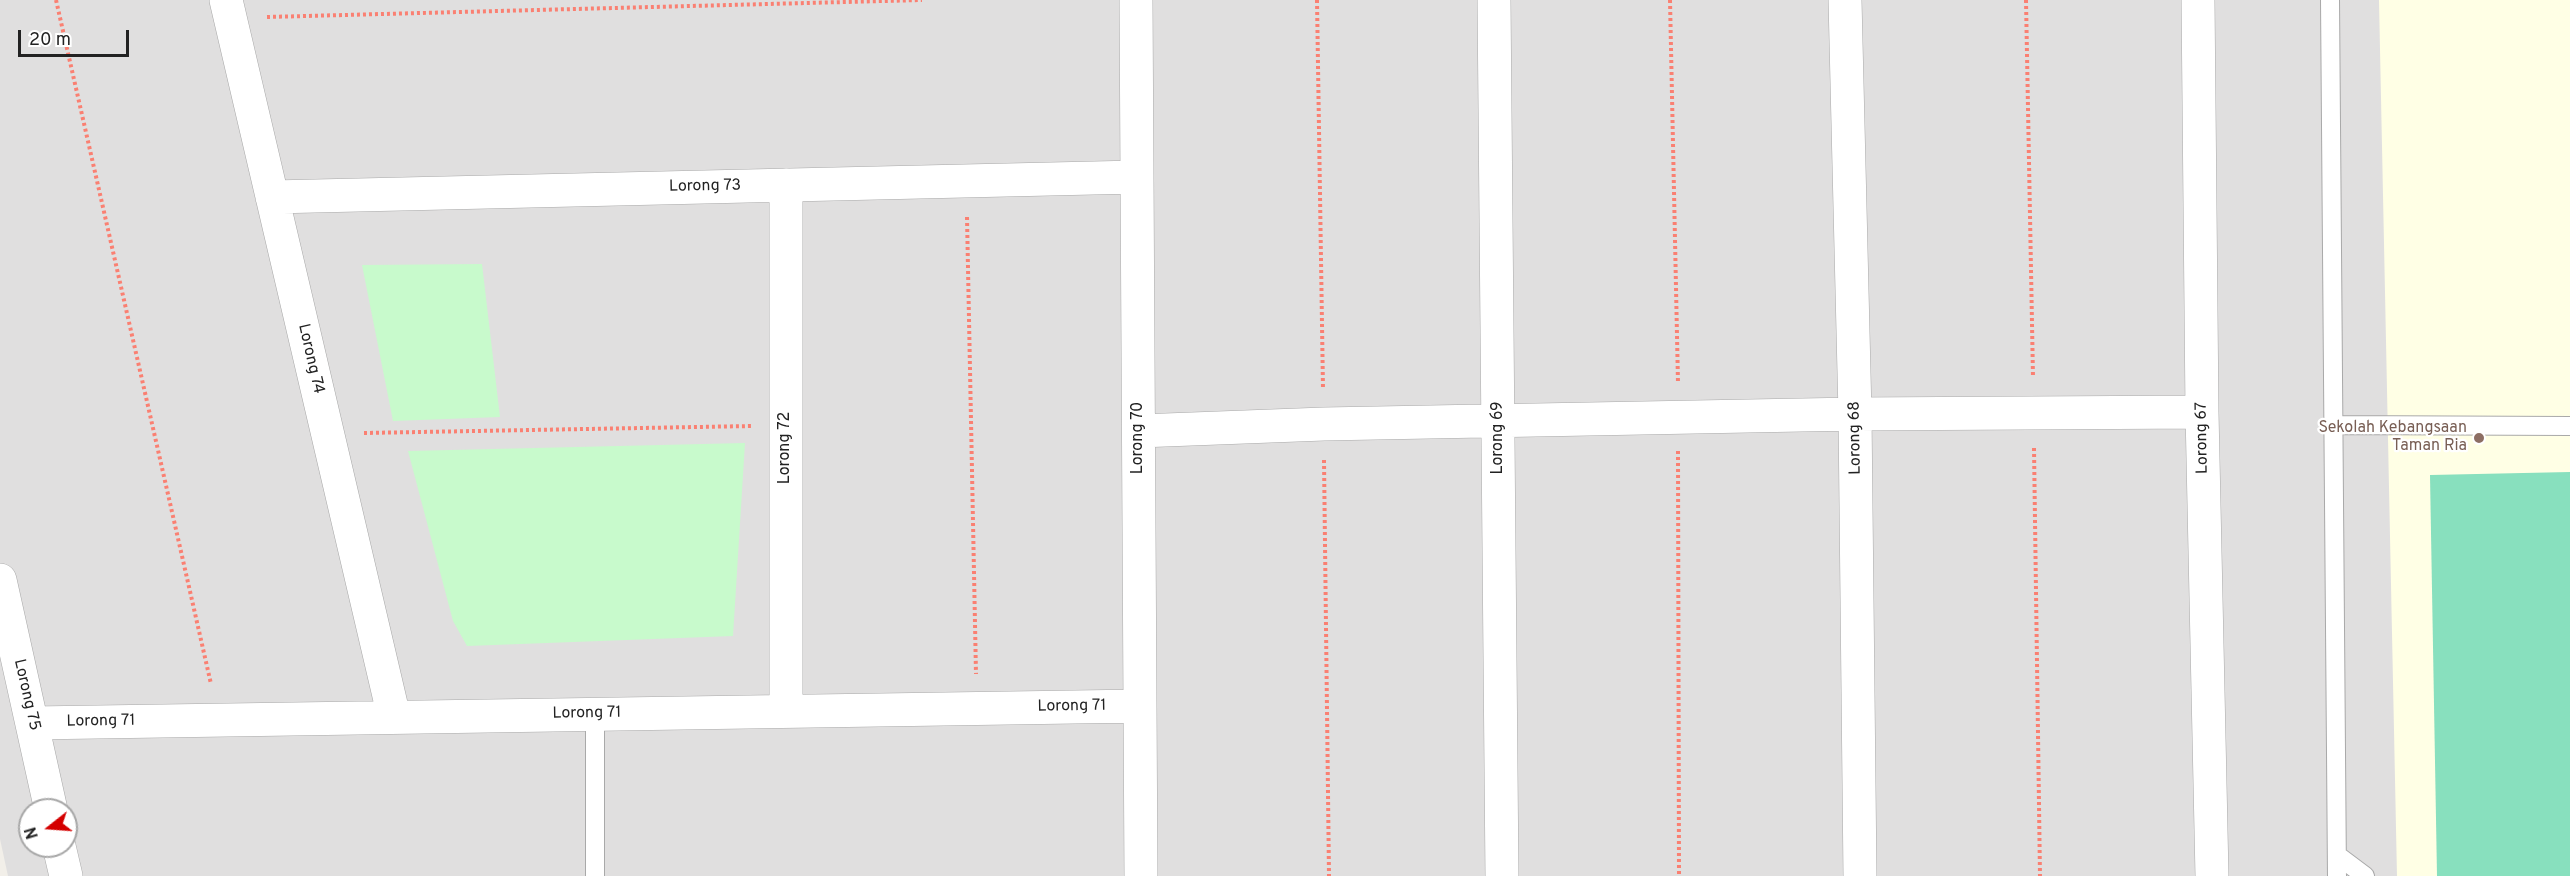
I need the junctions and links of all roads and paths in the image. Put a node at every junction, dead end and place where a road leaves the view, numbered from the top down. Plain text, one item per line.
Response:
1 (56, 0) edge
2 (922, 0) edge
3 (1136, 0) edge
4 (1317, 0) edge
5 (1494, 0) edge
6 (1670, 0) edge
7 (1845, 0) edge
8 (2026, 0) edge
9 (2198, 0) edge
10 (2330, 0) edge
11 (228, 9) edge
12 (1137, 177) junction
13 (967, 181) junction
14 (786, 185) junction
15 (272, 197) junction
16 (2202, 412) junction
17 (2034, 413) junction
18 (1855, 414) junction
19 (1678, 417) junction
20 (1499, 421) junction
21 (1324, 423) junction
22 (786, 425) junction
23 (2334, 425) junction
24 (2570, 426) edge
25 (1139, 431) junction
26 (328, 433) junction
27 (0, 580) edge
28 (1140, 706) junction
29 (977, 708) junction
30 (786, 711) junction
31 (595, 714) junction
32 (394, 717) junction
33 (219, 720) junction
34 (33, 723) junction
35 (49, 798) edge
36 (2337, 855) junction
37 (62, 858) edge
38 (66, 876) edge
39 (595, 876) edge
40 (1141, 876) edge
41 (1329, 876) edge
42 (1502, 876) edge
43 (1679, 876) edge
44 (1860, 876) edge
45 (2040, 876) edge
46 (2212, 876) edge
47 (2337, 876) edge
48 (2366, 876) edge

1 - 33 path
2 - 11 path
3 - 12 street, Lorong 70
4 - 21 path
5 - 20 street, Lorong 69
6 - 19 path
7 - 18 street, Lorong 68
8 - 17 path
9 - 16 street, Lorong 67
10 - 23 lane
11 - 15 street, Lorong 74
12 - 13 street, Lorong 73
12 - 25 street, Lorong 70
13 - 14 street, Lorong 73
13 - 29 path
14 - 15 street, Lorong 73
14 - 22 street, Lorong 72
15 - 26 street, Lorong 74
16 - 17 street
16 - 46 street, Lorong 67
17 - 18 street
17 - 45 path
18 - 19 street
18 - 44 street, Lorong 68
19 - 20 street
19 - 43 path
20 - 21 street
20 - 42 street, Lorong 69
21 - 25 street
21 - 41 path
22 - 26 path
22 - 30 street, Lorong 72
23 - 24 lane
23 - 36 lane
25 - 28 street, Lorong 70
26 - 32 street, Lorong 74
27 - 34 street, Lorong 75
28 - 29 street, Lorong 71
28 - 40 street, Lorong 70
29 - 30 street, Lorong 71
30 - 31 street, Lorong 71
31 - 32 street, Lorong 71
31 - 39 lane
32 - 33 street, Lorong 71
33 - 34 street, Lorong 71
34 - 35 street, Lorong 75
36 - 47 lane
36 - 48 lane
37 - 38 street

